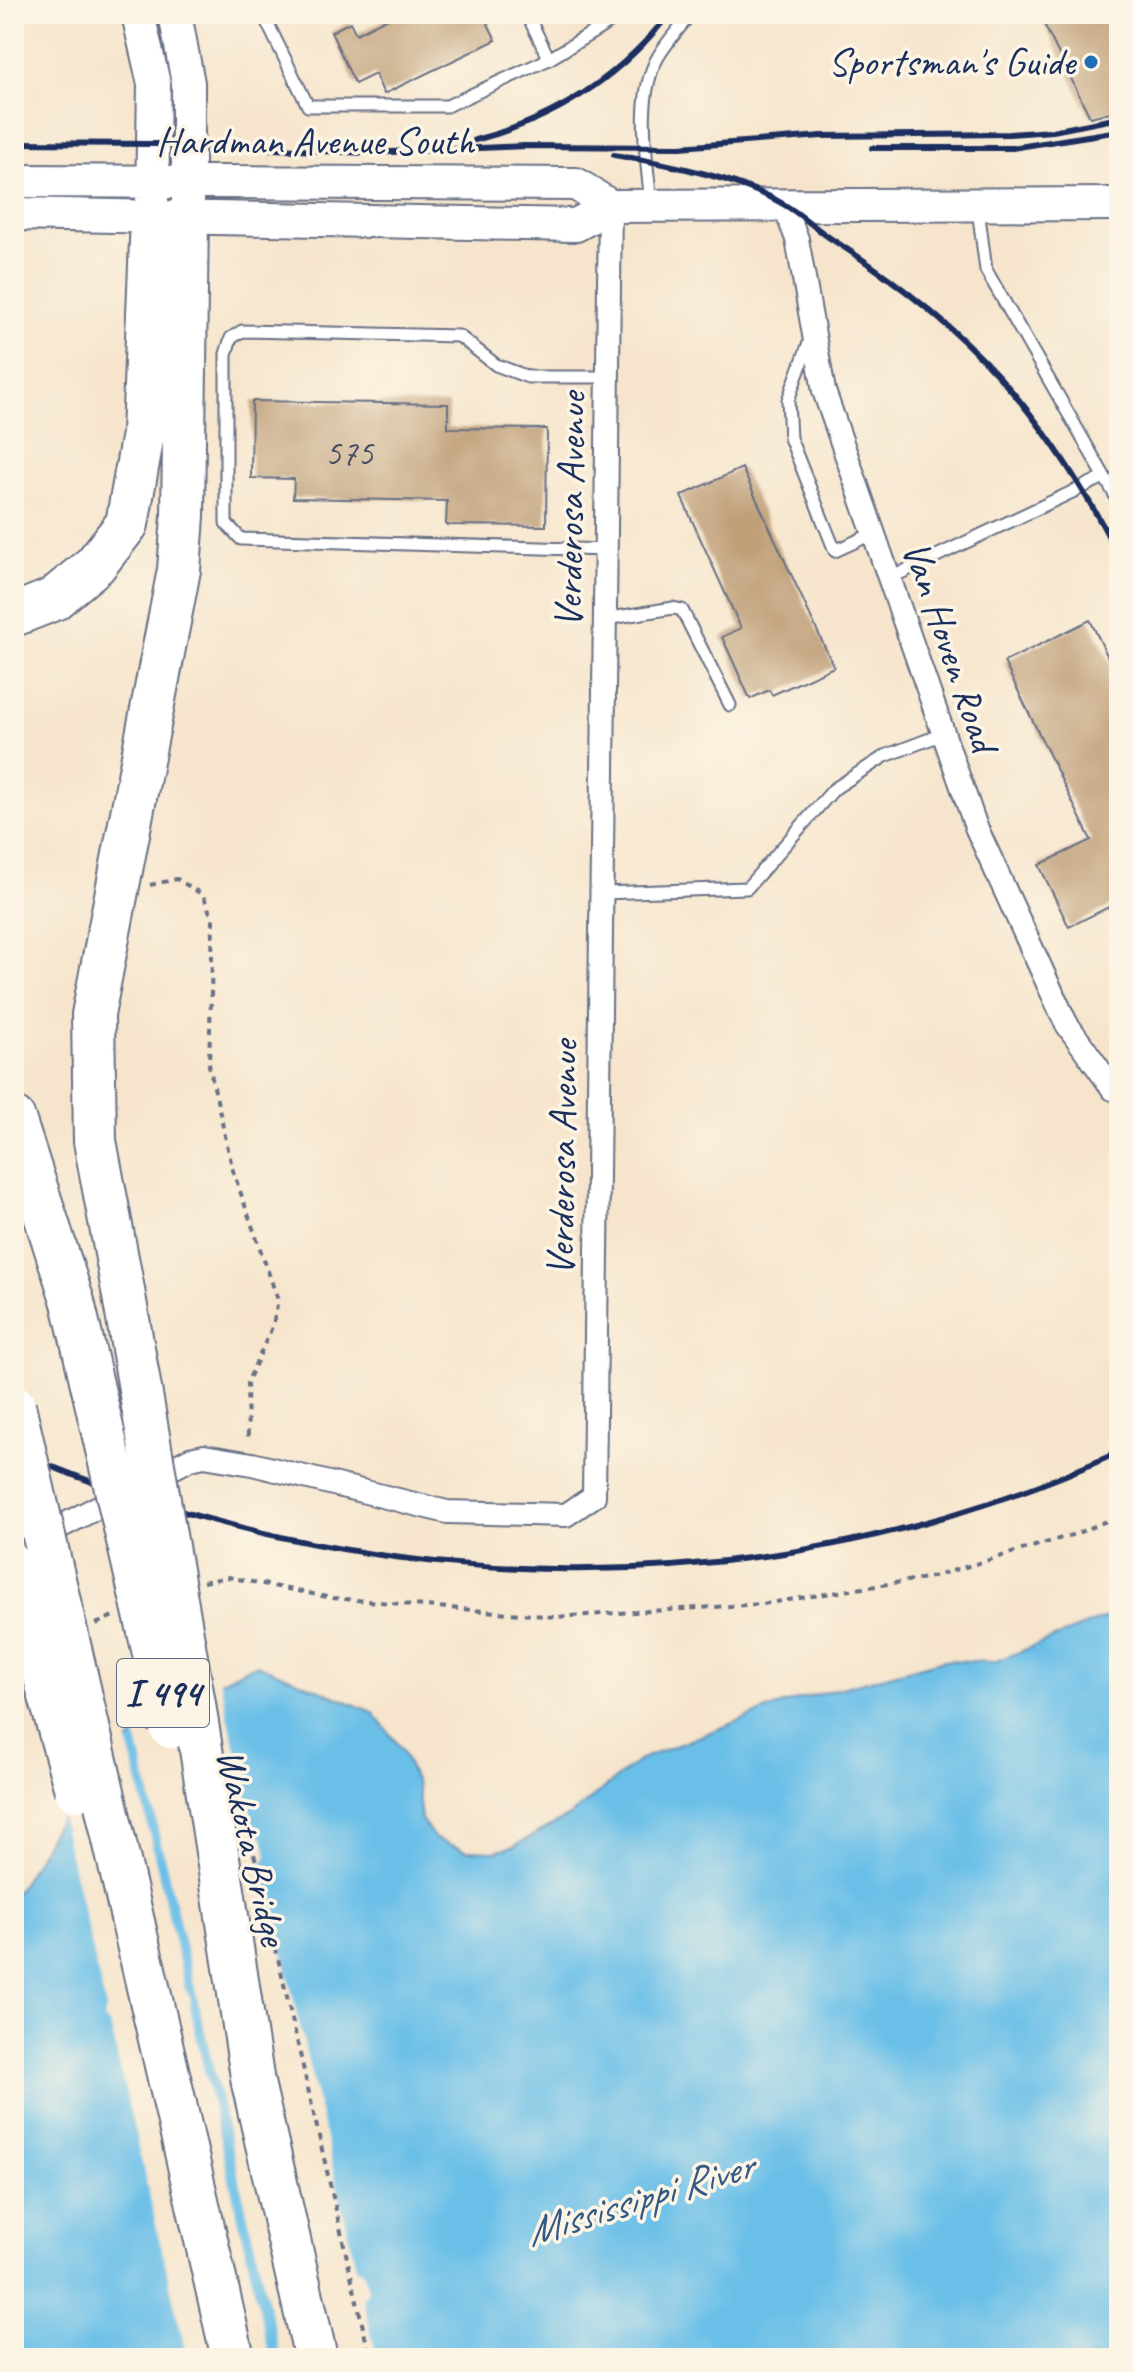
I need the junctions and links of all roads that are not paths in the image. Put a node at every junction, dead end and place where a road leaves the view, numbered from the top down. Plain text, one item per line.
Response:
1 (138, 14) edge
2 (175, 14) edge
3 (263, 14) edge
4 (527, 14) edge
5 (623, 14) edge
6 (688, 17) dead end
7 (549, 59) junction
8 (14, 181) edge
9 (170, 200) junction
10 (783, 203) junction
11 (977, 204) junction
12 (1119, 204) edge
13 (651, 205) junction
14 (610, 206) junction
15 (14, 214) edge
16 (813, 332) junction
17 (608, 377) junction
18 (1104, 477) junction
19 (1119, 502) edge
20 (872, 534) junction
21 (606, 550) junction
22 (888, 579) junction
23 (14, 615) edge
24 (605, 619) junction
25 (730, 705) dead end
26 (943, 734) junction
27 (602, 893) junction
28 (1116, 1089) edge
29 (14, 1119) edge
30 (14, 1406) edge
31 (14, 1551) edge
32 (14, 1566) edge
33 (253, 2083) junction
34 (175, 2104) junction
35 (233, 2358) edge
36 (316, 2358) edge

1 - 9 street
2 - 9 street
3 - 7 lane
4 - 7 lane
5 - 7 lane
6 - 13 lane
8 - 9 street, Hardman Avenue South
9 - 14 street, Hardman Avenue South
9 - 15 street, Hardman Avenue South
9 - 23 highway
9 - 33 highway, bridge
10 - 11 street, Hardman Avenue South
10 - 13 street, Hardman Avenue South
10 - 16 street, Van Hoven Road
11 - 12 street, Hardman Avenue South
11 - 18 lane
13 - 14 street, Hardman Avenue South
14 - 17 street, Verderosa Avenue
16 - 20 street, Van Hoven Road
16 - 20 lane
17 - 21 street, Verderosa Avenue
17 - 21 lane
18 - 19 lane
18 - 22 lane
20 - 22 street, Van Hoven Road
21 - 24 street, Verderosa Avenue
22 - 26 street, Van Hoven Road
24 - 25 lane
24 - 27 street, Verderosa Avenue
26 - 27 lane
26 - 28 street, Van Hoven Road
27 - 31 street, Verderosa Avenue
29 - 33 highway, Wakota Bridge / I 494, bridge
30 - 34 highway, I 494, bridge
32 - 34 highway, bridge
33 - 36 highway, Wakota Bridge / I 494
34 - 35 highway, I 494

